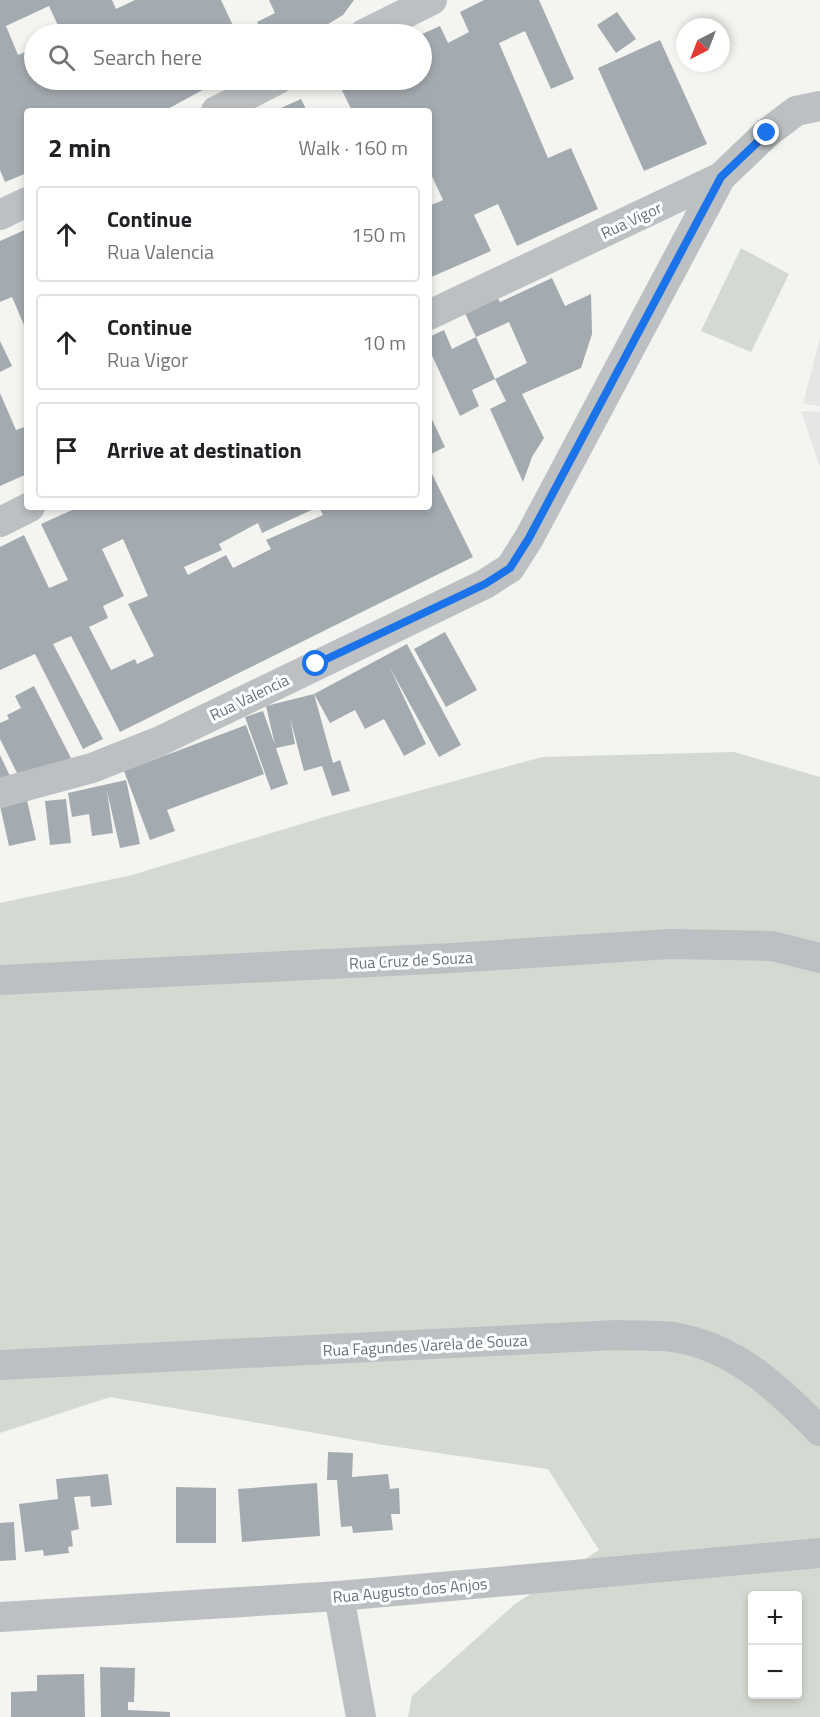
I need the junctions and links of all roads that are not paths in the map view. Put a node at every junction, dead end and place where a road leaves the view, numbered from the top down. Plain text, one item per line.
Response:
1 (432, 0) edge
2 (381, 20) edge
3 (257, 90) edge
4 (820, 106) edge
5 (222, 108) edge
6 (721, 177) junction
7 (24, 203) edge
8 (0, 215) edge
9 (432, 314) edge
10 (24, 510) edge
11 (0, 522) edge
12 (0, 793) edge
13 (820, 958) edge
14 (0, 980) edge
15 (0, 1365) edge
16 (820, 1431) edge
17 (820, 1553) edge
18 (339, 1596) junction
19 (0, 1617) edge
20 (361, 1717) edge

1 - 2 street
3 - 5 street
4 - 6 street, Rua Vigor
6 - 9 street, Rua Vigor
6 - 12 street, Rua Valencia
7 - 8 street
10 - 11 street
13 - 14 street, Rua Cruz de Souza
15 - 16 street, Rua Fagundes Varela de Souza
17 - 18 street, Rua Augusto dos Anjos
18 - 19 street, Rua Augusto dos Anjos
18 - 20 street

